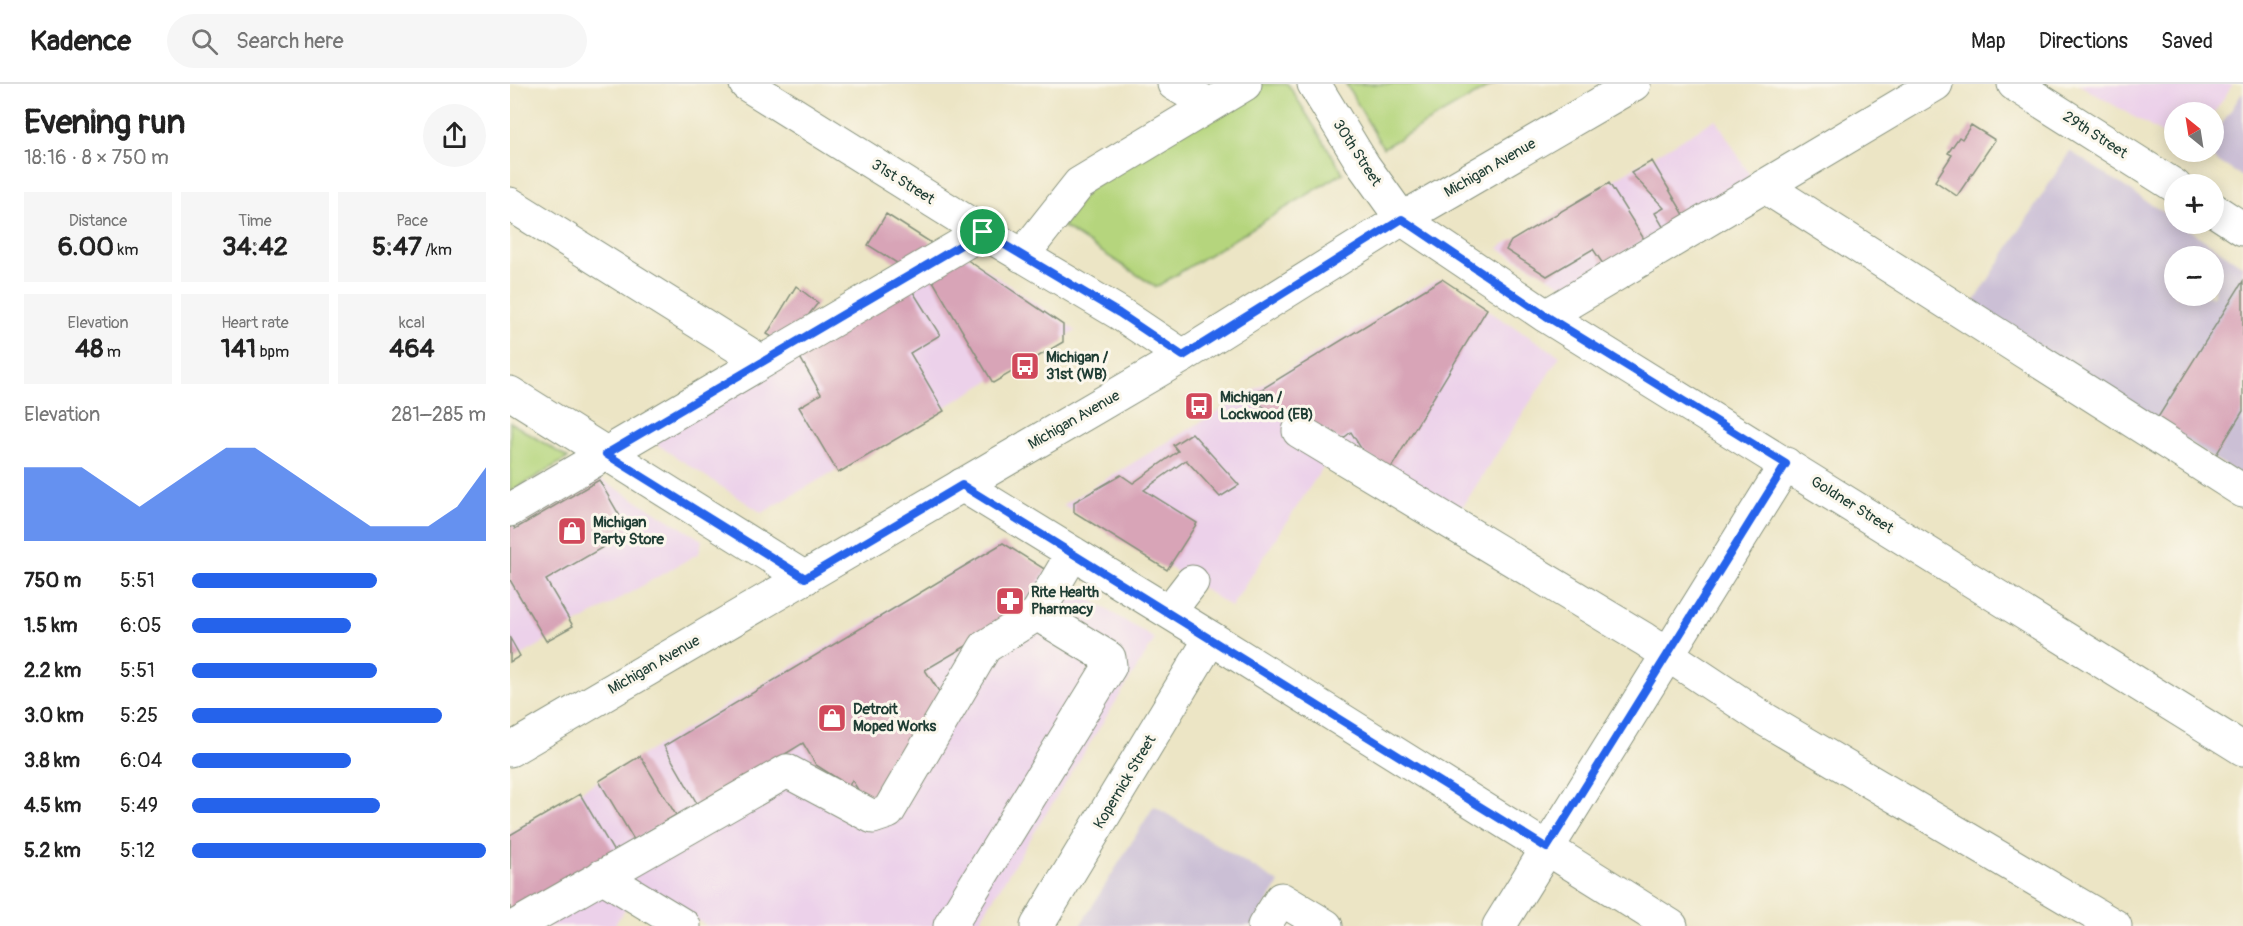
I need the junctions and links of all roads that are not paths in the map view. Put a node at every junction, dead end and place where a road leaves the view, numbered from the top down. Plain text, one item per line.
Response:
1 (746, 84) edge
2 (1174, 84) edge
3 (1245, 84) edge
4 (1314, 84) edge
5 (1634, 84) edge
6 (1936, 84) edge
7 (2014, 84) edge
8 (1210, 105) junction
9 (2164, 179) edge
10 (1764, 186) junction
11 (510, 204) edge
12 (2224, 217) edge
13 (1402, 219) junction
14 (2243, 229) edge
15 (983, 232) junction
16 (1022, 256) junction
17 (1546, 316) junction
18 (1183, 356) junction
19 (762, 362) junction
20 (510, 393) edge
21 (1299, 431) dead end
22 (606, 454) junction
23 (1786, 464) junction
24 (962, 485) junction
25 (2243, 491) edge
26 (510, 510) edge
27 (1072, 553) junction
28 (805, 578) junction
29 (1192, 582) dead end
30 (1169, 612) junction
31 (1037, 614) junction
32 (1211, 638) junction
33 (1667, 655) junction
34 (2243, 749) edge
35 (510, 750) edge
36 (1547, 848) junction
37 (602, 876) junction
38 (516, 926) edge
39 (684, 926) edge
40 (950, 926) edge
41 (1037, 926) edge
42 (1264, 926) edge
43 (1326, 926) edge
44 (1499, 926) edge
45 (1671, 926) edge
46 (2115, 926) edge

1 - 15 street, 31st Street
2 - 8 street
3 - 8 street
4 - 13 street, 30th Street
5 - 13 street, Michigan Avenue
6 - 10 street
7 - 9 street, 29th Street
8 - 16 street
10 - 17 street
10 - 25 street
11 - 19 street
12 - 14 street
13 - 17 street, Goldner Street
13 - 18 street, Michigan Avenue
15 - 16 street, 31st Street
15 - 19 street
16 - 18 street, 31st Street
17 - 23 street, Goldner Street
18 - 24 street, Michigan Avenue
19 - 22 street
20 - 22 street
21 - 33 street
22 - 26 street
22 - 28 street
23 - 33 street
23 - 34 street, Goldner Street
24 - 27 street
24 - 28 street, Michigan Avenue
27 - 30 street
27 - 31 street
28 - 35 street, Michigan Avenue
29 - 30 street
30 - 32 street
31 - 37 street
31 - 40 street
32 - 36 street
32 - 41 street, Kopernick Street
33 - 36 street
33 - 46 street
36 - 44 street
36 - 45 street
37 - 38 street
37 - 39 street
42 - 43 street

